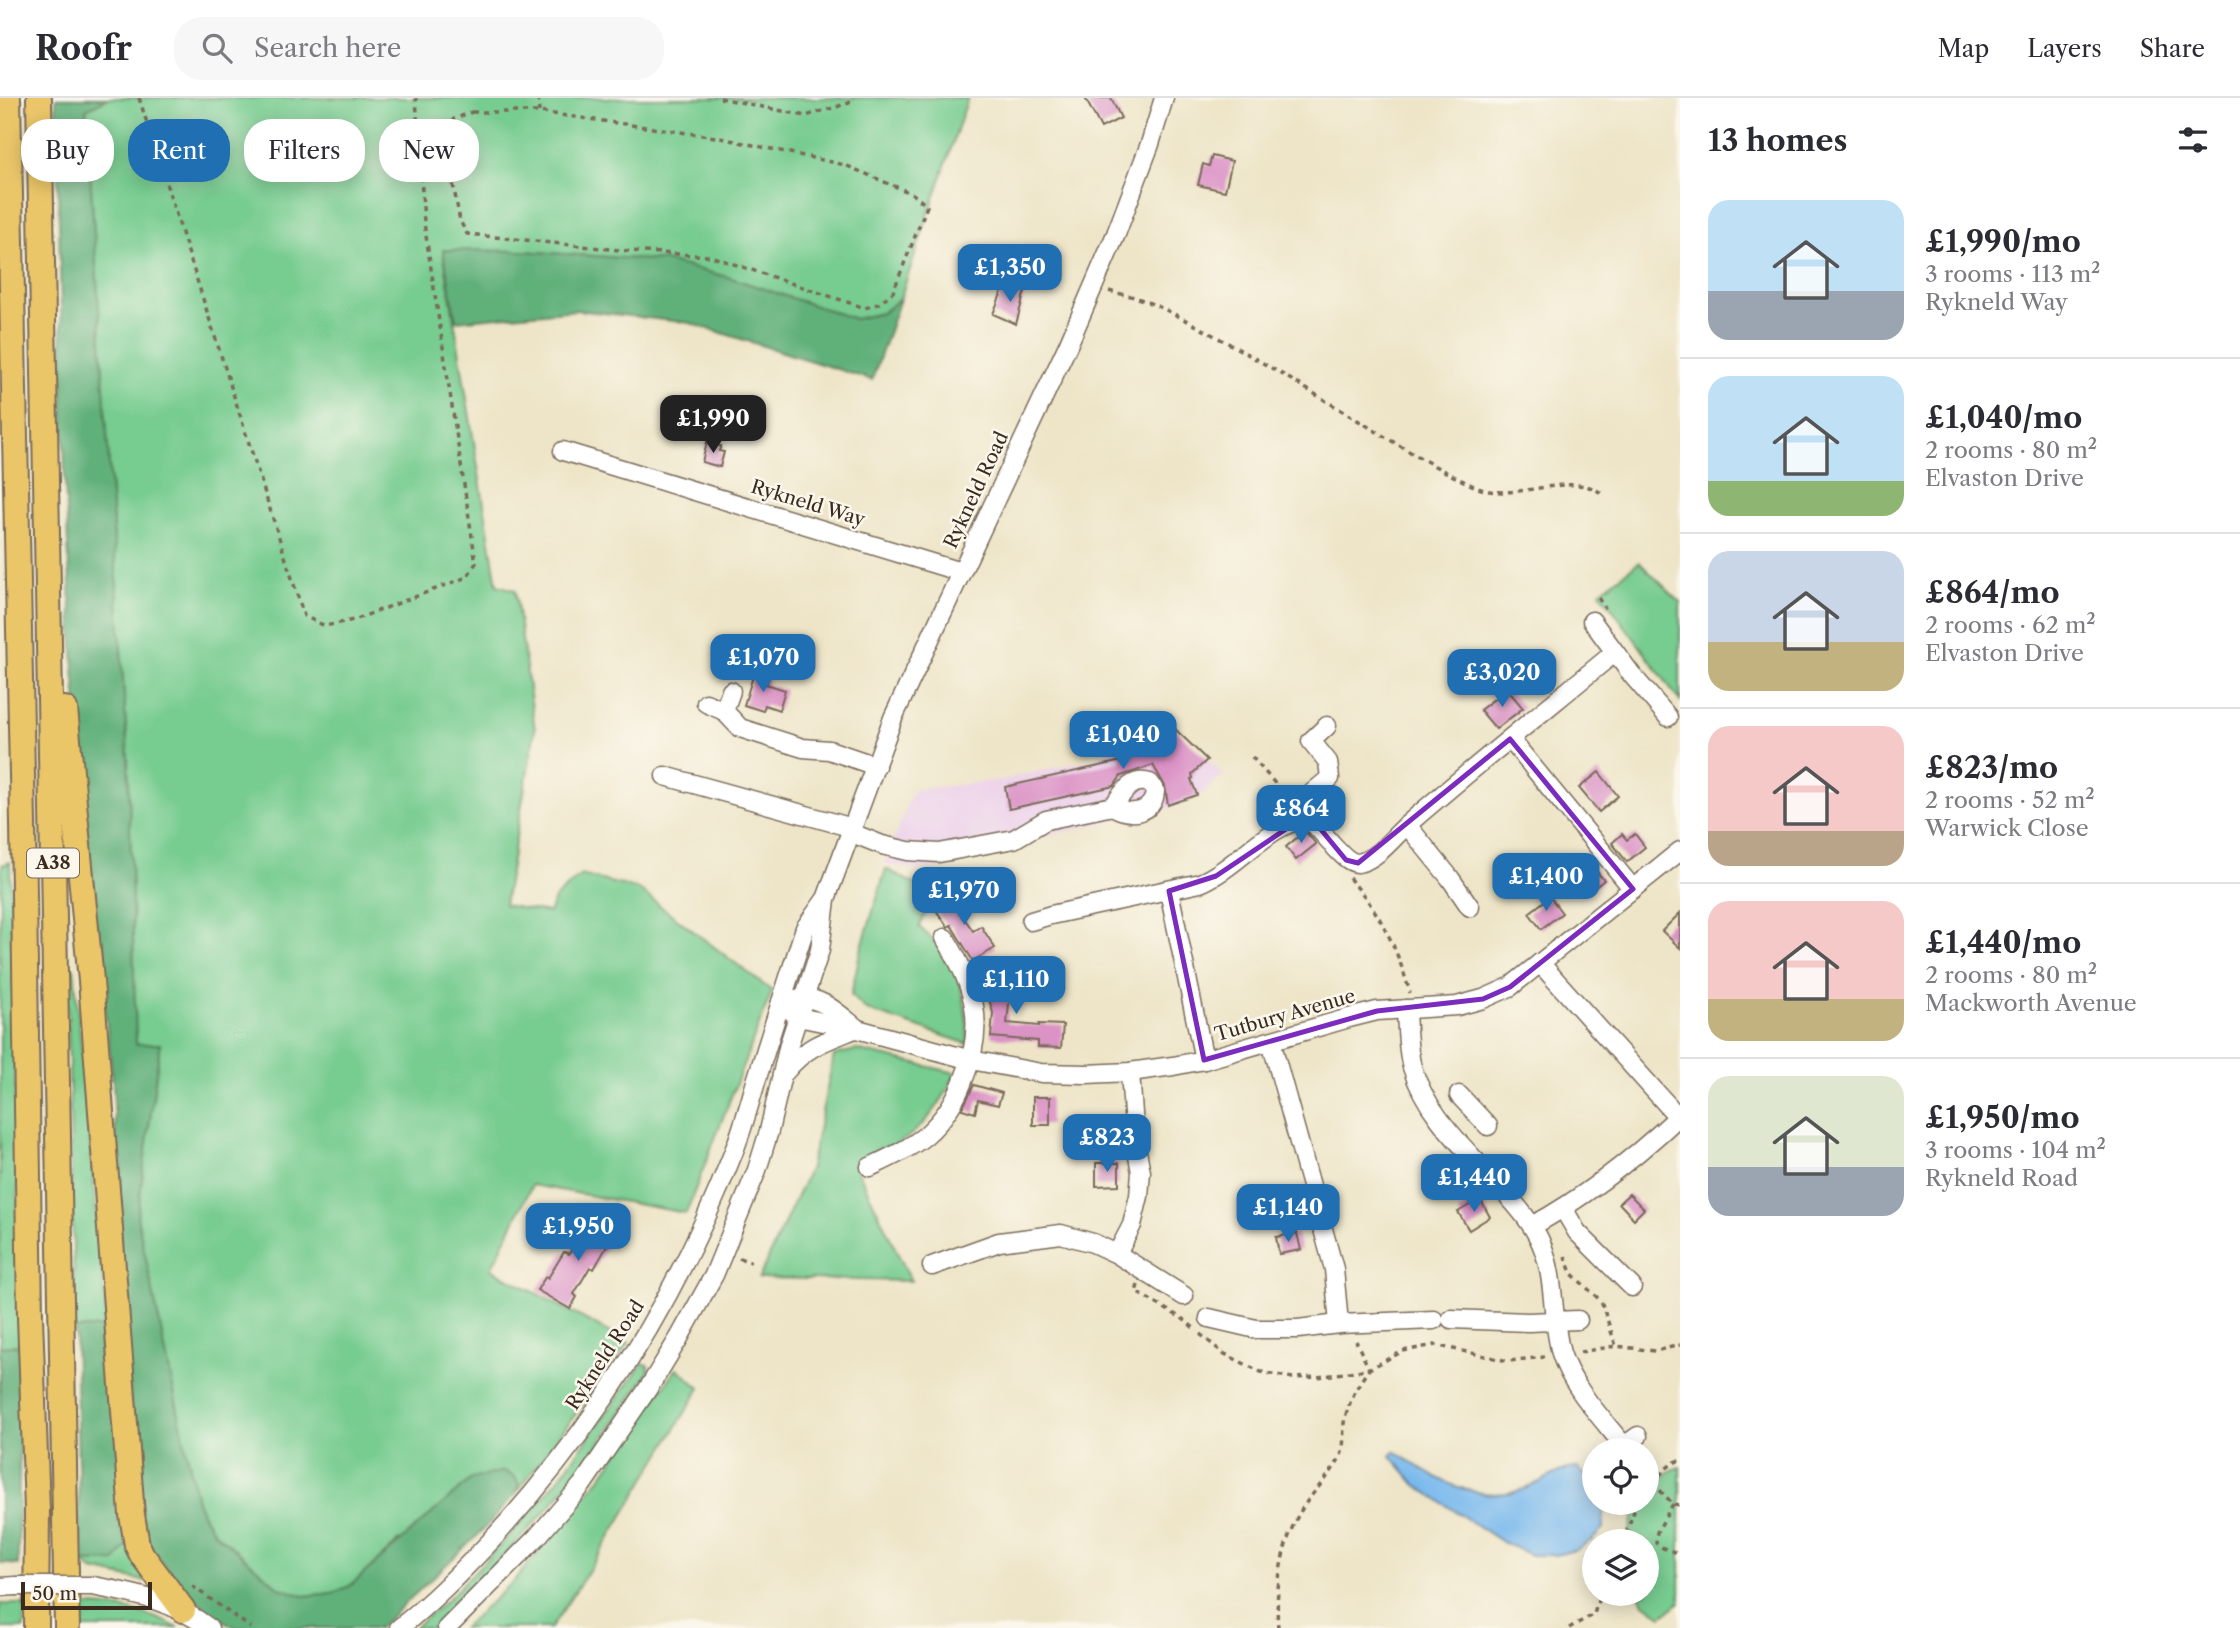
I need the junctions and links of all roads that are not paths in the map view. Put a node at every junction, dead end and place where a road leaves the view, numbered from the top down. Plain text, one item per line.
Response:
1 (8, 98) edge
2 (39, 98) edge
3 (1164, 98) edge
4 (13, 296) junction
5 (563, 451) dead end
6 (0, 462) edge
7 (961, 572) junction
8 (48, 585) junction
9 (1592, 621) dead end
10 (1614, 653) junction
11 (731, 691) dead end
12 (706, 703) dead end
13 (724, 711) junction
14 (1668, 717) dead end
15 (1327, 726) dead end
16 (1510, 739) junction
17 (876, 765) junction
18 (665, 775) dead end
19 (1113, 806) dead end
20 (1304, 819) junction
21 (1407, 825) junction
22 (852, 830) junction
23 (1680, 851) edge
24 (1633, 889) junction
25 (1169, 891) junction
26 (826, 899) junction
27 (1469, 907) dead end
28 (1031, 921) dead end
29 (945, 938) dead end
30 (1540, 963) junction
31 (804, 997) junction
32 (781, 1002) junction
33 (1410, 1009) junction
34 (798, 1017) junction
35 (857, 1029) junction
36 (1270, 1041) junction
37 (971, 1060) junction
38 (1204, 1060) junction
39 (1130, 1072) junction
40 (783, 1075) junction
41 (1679, 1118) edge
42 (1445, 1125) junction
43 (1488, 1126) dead end
44 (870, 1167) dead end
45 (1563, 1208) junction
46 (1532, 1226) junction
47 (1117, 1254) junction
48 (686, 1259) junction
49 (932, 1266) dead end
50 (714, 1275) junction
51 (1632, 1287) dead end
52 (1184, 1296) dead end
53 (1209, 1318) dead end
54 (1578, 1320) dead end
55 (1556, 1321) junction
56 (1343, 1324) junction
57 (643, 1336) junction
58 (670, 1353) junction
59 (1638, 1436) dead end
60 (8, 1587) edge
61 (183, 1610) junction
62 (36, 1628) edge
63 (67, 1628) edge
64 (209, 1628) edge
65 (399, 1628) edge
66 (447, 1628) edge

1 - 4 highway, A38
2 - 8 highway, A38
3 - 7 street, Rykneld Road
4 - 6 highway
4 - 62 highway, A38
5 - 7 street, Rykneld Way
7 - 17 street, Rykneld Road
8 - 61 highway
8 - 63 highway, A38
9 - 10 street
10 - 14 street
10 - 16 street
11 - 13 street
12 - 13 street
13 - 17 street
15 - 20 street
16 - 21 street
16 - 24 street
17 - 22 street, Rykneld Road
18 - 22 street
19 - 22 street
20 - 21 street
20 - 25 street
21 - 27 street
22 - 26 street, Rykneld Road
23 - 24 street, Tutbury Avenue
24 - 30 street, Tutbury Avenue
25 - 28 street
25 - 38 street
26 - 31 street, Rykneld Road
26 - 32 street, Rykneld Road
29 - 37 street
30 - 33 street, Tutbury Avenue
30 - 41 street
31 - 32 street
31 - 34 street, Rykneld Road
31 - 35 street, Tutbury Avenue
32 - 34 street, Tutbury Avenue
32 - 48 street, Rykneld Road
33 - 36 street, Tutbury Avenue
33 - 42 street
34 - 35 street, Tutbury Avenue
34 - 40 street, Rykneld Road
35 - 37 street, Tutbury Avenue
35 - 40 street
36 - 38 street, Tutbury Avenue
36 - 56 street
37 - 39 street, Tutbury Avenue
37 - 44 street
38 - 39 street, Tutbury Avenue
39 - 47 street
40 - 50 street, Rykneld Road
41 - 45 street
42 - 43 street
42 - 46 street
45 - 46 street
45 - 51 street
46 - 55 street
47 - 49 street
47 - 52 street
48 - 50 street
48 - 57 street, Rykneld Road
50 - 58 street, Rykneld Road
53 - 56 street
54 - 55 street
55 - 56 street
55 - 59 street
57 - 58 street
57 - 65 street, Rykneld Road
58 - 66 street, Rykneld Road
60 - 61 street, bridge
61 - 64 street

